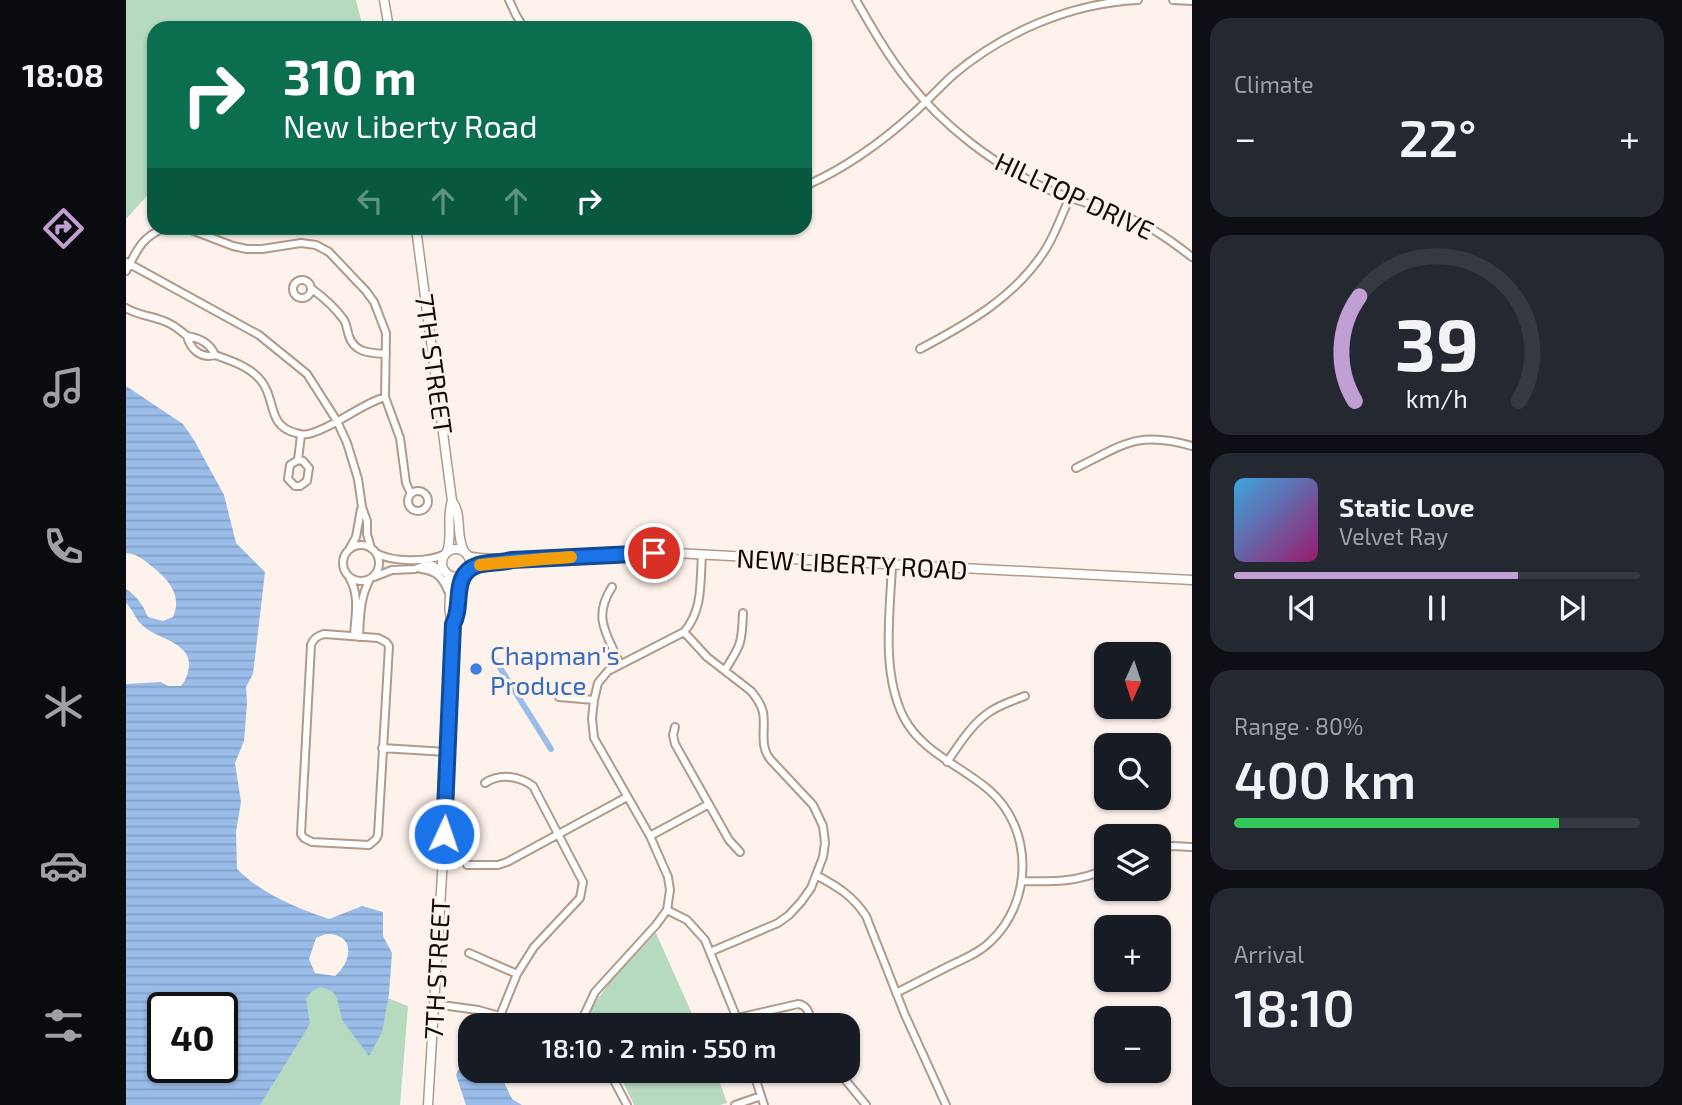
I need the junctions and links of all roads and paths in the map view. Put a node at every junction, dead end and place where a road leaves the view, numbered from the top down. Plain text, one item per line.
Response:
1 (384, 0) edge
2 (509, 0) edge
3 (856, 0) edge
4 (1138, 0) edge
5 (1173, 0) edge
6 (1192, 1) edge
7 (388, 21) edge
8 (520, 21) edge
9 (926, 101) junction
10 (812, 182) edge
11 (1070, 197) junction
12 (149, 235) edge
13 (205, 235) edge
14 (417, 235) edge
15 (1192, 257) edge
16 (127, 266) edge
17 (312, 289) dead end
18 (126, 308) edge
19 (187, 336) junction
20 (920, 349) dead end
21 (386, 354) junction
22 (215, 355) junction
23 (385, 397) junction
24 (337, 421) junction
25 (301, 435) junction
26 (1192, 446) edge
27 (298, 460) dead end
28 (1076, 468) dead end
29 (411, 494) dead end
30 (452, 501) junction
31 (362, 507) junction
32 (349, 549) junction
33 (374, 550) junction
34 (446, 553) junction
35 (466, 553) junction
36 (702, 555) junction
37 (512, 560) junction
38 (892, 565) junction
39 (415, 569) junction
40 (446, 573) junction
41 (466, 573) junction
42 (349, 577) junction
43 (371, 578) junction
44 (1192, 580) edge
45 (612, 587) dead end
46 (450, 596) junction
47 (743, 613) dead end
48 (453, 624) junction
49 (684, 632) junction
50 (357, 636) junction
51 (620, 664) junction
52 (725, 670) junction
53 (1025, 696) dead end
54 (559, 697) dead end
55 (594, 700) junction
56 (675, 727) dead end
57 (382, 748) junction
58 (447, 752) junction
59 (947, 762) junction
60 (485, 783) dead end
61 (626, 797) junction
62 (709, 804) junction
63 (558, 834) junction
64 (650, 836) junction
65 (1171, 846) edge
66 (1192, 847) edge
67 (740, 852) dead end
68 (467, 865) dead end
69 (1094, 874) edge
70 (816, 875) junction
71 (1022, 881) junction
72 (667, 910) junction
73 (710, 952) junction
74 (469, 953) dead end
75 (517, 974) junction
76 (896, 993) junction
77 (434, 1004) junction
78 (488, 1013) edge
79 (501, 1013) edge
80 (585, 1013) edge
81 (734, 1013) edge
82 (767, 1013) edge
83 (809, 1013) edge
84 (615, 1083) edge
85 (757, 1083) edge
86 (848, 1083) edge
87 (761, 1096) junction
88 (428, 1105) edge
89 (626, 1105) edge
90 (735, 1105) edge
91 (764, 1105) edge
92 (866, 1105) edge
93 (946, 1105) edge

1 - 7 street
2 - 8 street
3 - 9 street, HILLTOP DRIVE
4 - 9 street
5 - 6 street
9 - 10 street
9 - 11 street, HILLTOP DRIVE
11 - 15 street, HILLTOP DRIVE
11 - 20 street
12 - 16 street
13 - 21 street
14 - 30 street, 7TH STREET
16 - 24 street
17 - 21 street
18 - 19 street
19 - 22 street
19 - 22 street
21 - 23 street
22 - 25 street
23 - 24 street
23 - 29 street
24 - 25 street
24 - 31 street
25 - 27 street
26 - 28 street
30 - 34 street, 7TH STREET
30 - 35 street, 7TH STREET
31 - 32 street
31 - 33 street
32 - 33 street
32 - 42 street
33 - 34 street
33 - 43 street
34 - 35 street
34 - 40 street
35 - 37 street, NEW LIBERTY ROAD
35 - 41 street
36 - 37 street, NEW LIBERTY ROAD
36 - 38 street, NEW LIBERTY ROAD
36 - 49 street
37 - 41 street, NEW LIBERTY ROAD
38 - 44 street, NEW LIBERTY ROAD
38 - 59 street
39 - 40 street
39 - 43 street
39 - 46 street
40 - 41 street
40 - 46 street, 7TH STREET
41 - 48 street, 7TH STREET
42 - 43 street
42 - 50 street
43 - 50 street
45 - 51 street
46 - 48 street, 7TH STREET
47 - 52 street
48 - 58 street, 7TH STREET
49 - 51 street
49 - 52 street
50 - 57 street
50 - 57 street
51 - 55 street
52 - 70 street
53 - 59 street
54 - 55 street
55 - 61 street
56 - 62 street
57 - 58 street
58 - 77 street, 7TH STREET
59 - 71 street
60 - 63 street
61 - 63 street
61 - 64 street
62 - 64 street
62 - 67 street
63 - 68 street
63 - 75 street
64 - 72 street
65 - 66 street
69 - 71 street
70 - 73 street
70 - 76 street
71 - 76 street
72 - 73 street
72 - 80 street
73 - 81 street
74 - 75 street
75 - 79 street
76 - 93 street
77 - 78 street
77 - 88 street, 7TH STREET
82 - 83 street
84 - 89 street
85 - 87 street
86 - 92 street
87 - 90 street
87 - 91 street

